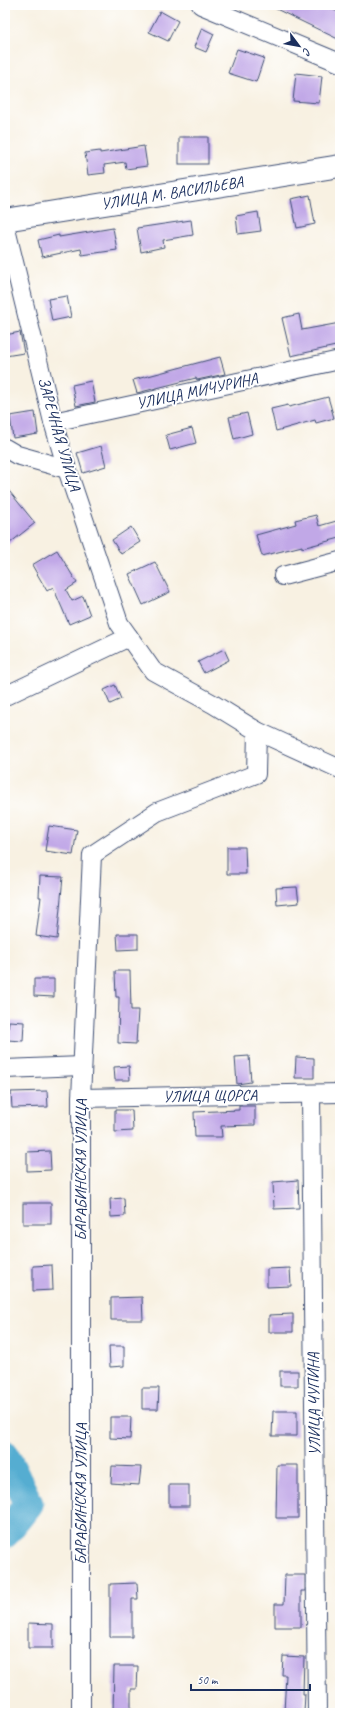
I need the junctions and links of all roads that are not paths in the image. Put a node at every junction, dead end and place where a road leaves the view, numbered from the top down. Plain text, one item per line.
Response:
1 (201, 5) edge
2 (340, 63) edge
3 (340, 166) edge
4 (5, 220) edge
5 (5, 225) edge
6 (340, 360) edge
7 (53, 422) junction
8 (5, 448) edge
9 (67, 468) junction
10 (340, 561) edge
11 (283, 576) dead end
12 (129, 637) junction
13 (5, 696) edge
14 (257, 731) junction
15 (340, 769) edge
16 (82, 1066) junction
17 (5, 1069) edge
18 (340, 1093) edge
19 (311, 1094) junction
20 (81, 1098) junction
21 (81, 1713) edge
22 (317, 1713) edge

1 - 2 street
3 - 4 street, УЛИЦА М. ВАСИЛЬЕВА
5 - 7 street, ЗАРЕЧНАЯ УЛИЦА
6 - 7 street, УЛИЦА МИЧУРИНА
7 - 9 street, ЗАРЕЧНАЯ УЛИЦА
8 - 9 street
9 - 12 street, ЗАРЕЧНАЯ УЛИЦА
10 - 11 street
12 - 13 street
12 - 14 street, ЗАРЕЧНАЯ УЛИЦА
14 - 15 street, ЗАРЕЧНАЯ УЛИЦА
14 - 16 street, БАРАБИНСКАЯ УЛИЦА
16 - 17 street
16 - 20 street, БАРАБИНСКАЯ УЛИЦА
18 - 19 street, УЛИЦА ЩОРСА
19 - 20 street, УЛИЦА ЩОРСА
19 - 22 street, УЛИЦА ЧУПИНА
20 - 21 street, БАРАБИНСКАЯ УЛИЦА

